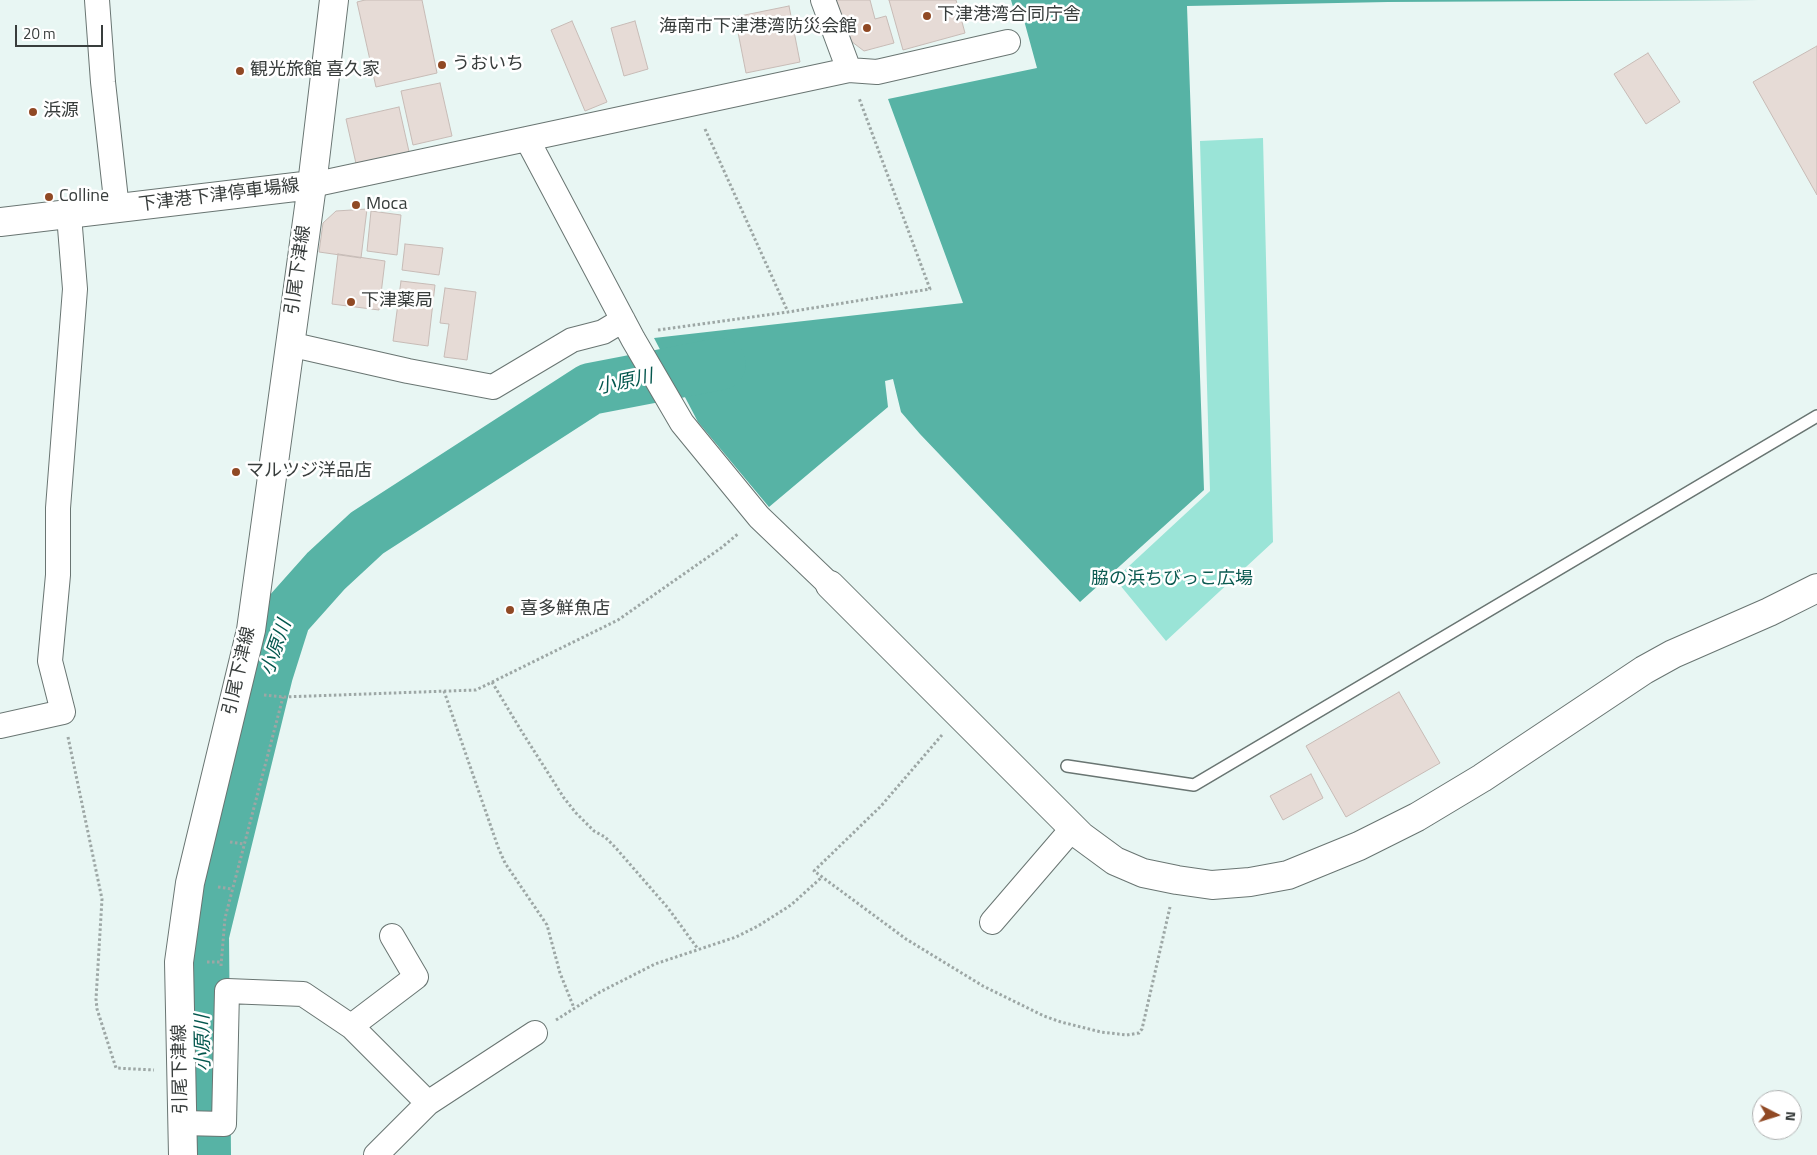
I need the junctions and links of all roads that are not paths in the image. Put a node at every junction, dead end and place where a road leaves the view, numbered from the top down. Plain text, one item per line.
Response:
1 (97, 0) edge
2 (334, 0) edge
3 (823, 0) edge
4 (1008, 42) dead end
5 (849, 70) junction
6 (526, 139) junction
7 (312, 185) junction
8 (117, 209) junction
9 (69, 215) junction
10 (0, 222) edge
11 (629, 331) junction
12 (289, 344) junction
13 (1817, 416) edge
14 (830, 585) joint
15 (1817, 588) edge
16 (0, 726) edge
17 (1067, 766) dead end
18 (1072, 829) junction
19 (992, 922) dead end
20 (392, 936) dead end
21 (352, 1027) junction
22 (535, 1033) road end
23 (428, 1103) junction
24 (188, 1124) junction
25 (183, 1155) edge
26 (376, 1155) edge

1 - 8 street
2 - 7 main road, 下津港下津停車場線
3 - 5 street
4 - 5 street
5 - 6 street
6 - 7 street
6 - 11 street
7 - 8 main road, 下津港下津停車場線
7 - 12 main road, 引尾下津線
8 - 9 main road, 下津港下津停車場線
9 - 10 main road, 下津港下津停車場線
9 - 16 street
11 - 12 street
11 - 14 street
12 - 24 main road, 引尾下津線
13 - 17 lane
14 - 18 main road
15 - 18 main road
18 - 19 street
20 - 21 street
21 - 23 street
21 - 24 street
22 - 23 street
23 - 26 street
24 - 25 main road, 引尾下津線

